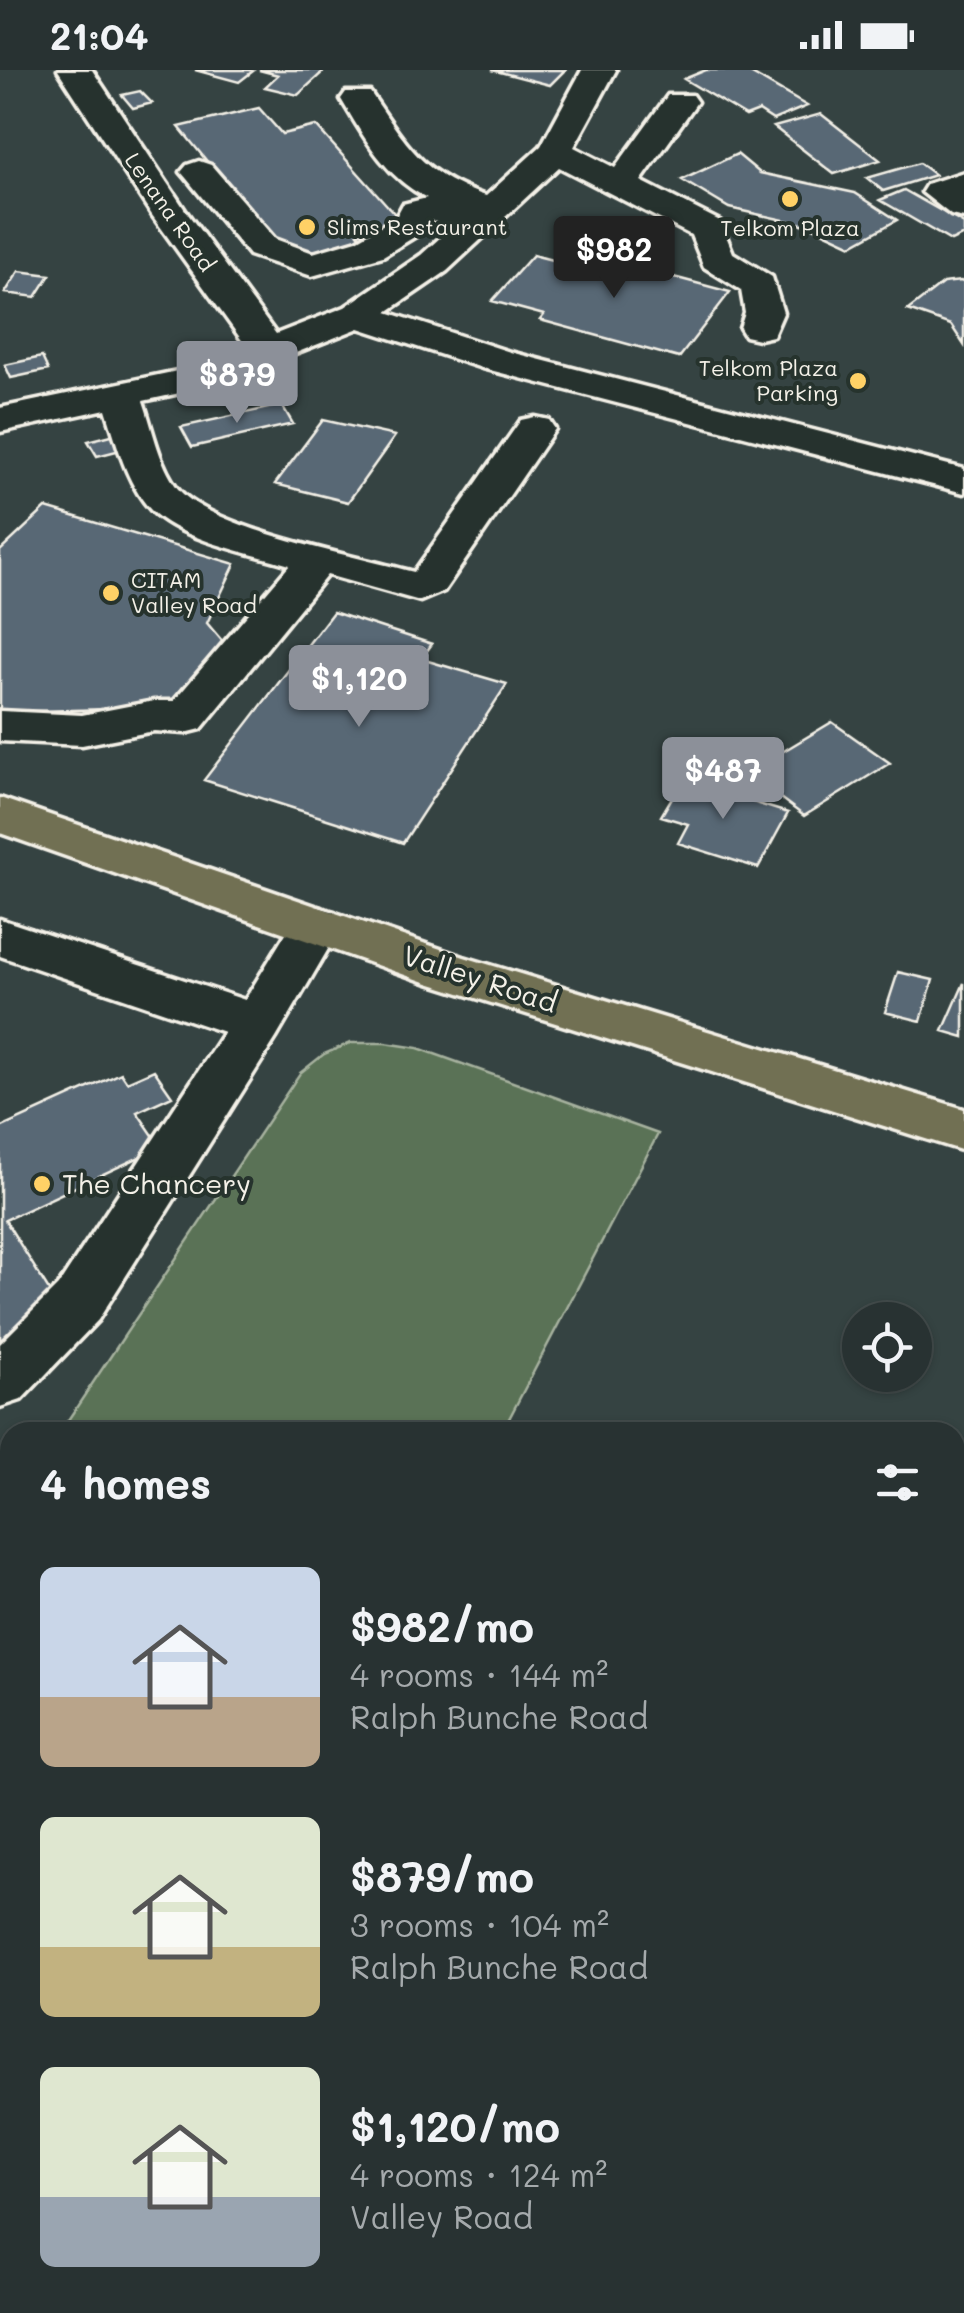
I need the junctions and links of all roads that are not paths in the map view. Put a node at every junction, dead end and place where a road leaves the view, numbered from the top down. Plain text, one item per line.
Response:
1 (75, 70) edge
2 (600, 70) edge
3 (358, 99) dead end
4 (680, 102) dead end
5 (555, 151) junction
6 (198, 172) dead end
7 (622, 182) junction
8 (964, 183) edge
9 (964, 208) edge
10 (486, 217) junction
11 (358, 315) junction
12 (759, 328) dead end
13 (270, 352) junction
14 (120, 393) junction
15 (0, 420) edge
16 (535, 429) dead end
17 (964, 481) edge
18 (318, 560) junction
19 (0, 726) edge
20 (0, 815) edge
21 (313, 934) junction
22 (0, 938) edge
23 (258, 1024) junction
24 (964, 1130) edge
25 (0, 1382) edge

1 - 13 street, Lenana Road
2 - 5 street
3 - 10 street
4 - 7 street
5 - 7 street
5 - 10 street
6 - 10 street
7 - 12 street
8 - 9 street
10 - 11 street
11 - 13 street
11 - 17 street
13 - 14 street
14 - 15 street
14 - 18 street
16 - 18 street
18 - 19 street
20 - 21 main road, Valley Road
21 - 23 street
21 - 24 main road, Valley Road
22 - 23 street
23 - 25 street

